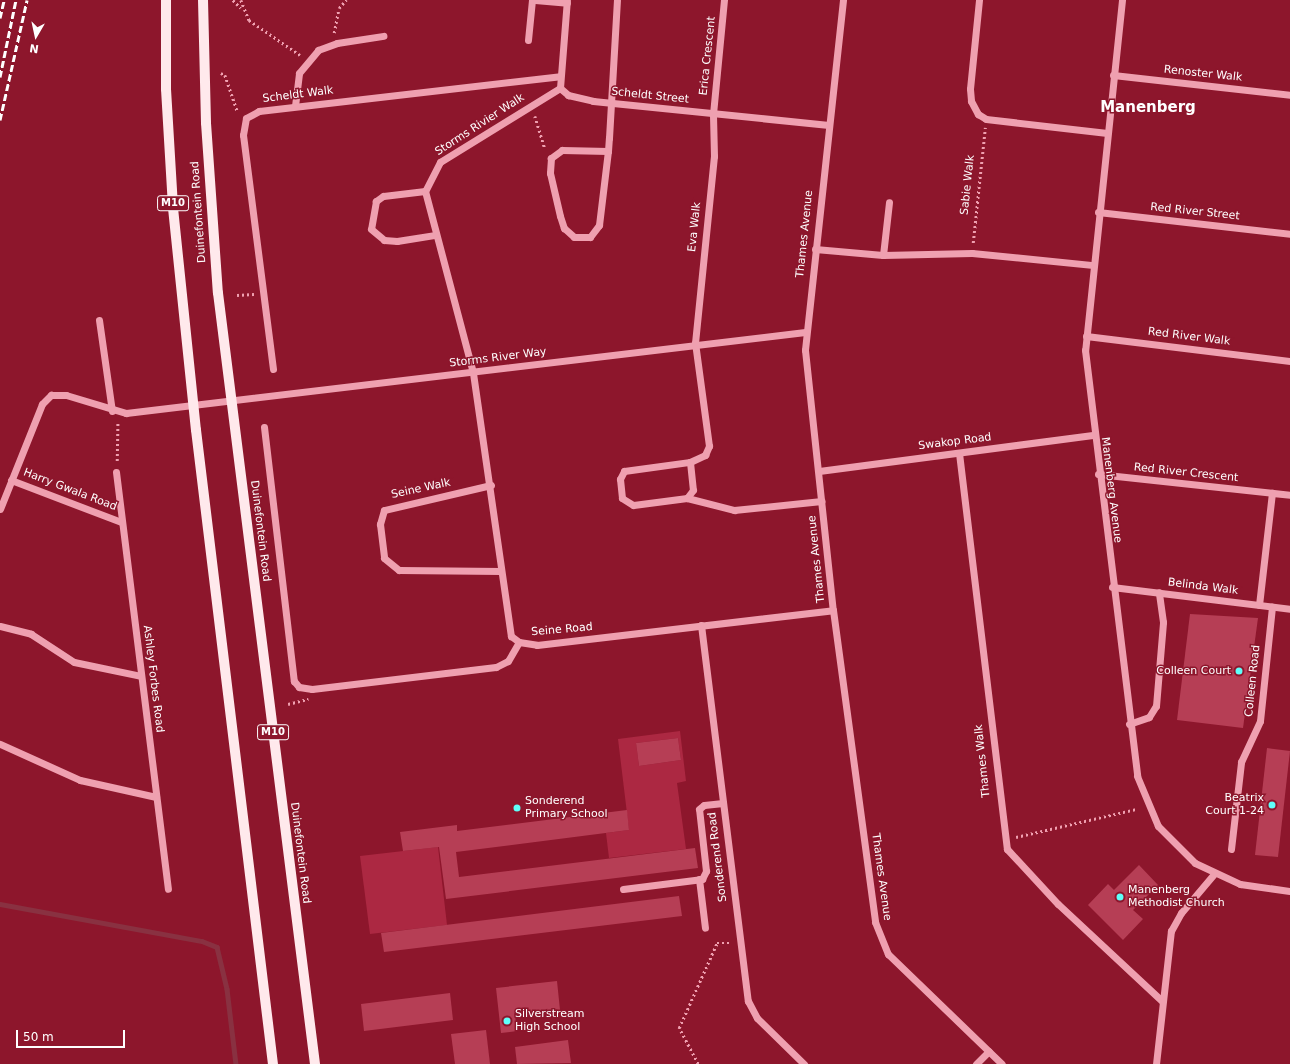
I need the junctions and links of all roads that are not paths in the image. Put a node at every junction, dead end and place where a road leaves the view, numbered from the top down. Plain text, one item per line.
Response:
1 (166, 0) edge
2 (202, 0) edge
3 (534, 0) edge
4 (617, 0) edge
5 (724, 0) edge
6 (843, 0) edge
7 (979, 0) edge
8 (1122, 0) edge
9 (567, 2) edge
10 (384, 36) dead end
11 (528, 40) dead end
12 (1113, 75) junction
13 (560, 76) junction
14 (560, 88) junction
15 (1290, 95) edge
16 (609, 102) junction
17 (295, 106) junction
18 (713, 114) junction
19 (829, 125) junction
20 (1107, 133) junction
21 (608, 151) junction
22 (425, 191) junction
23 (889, 202) dead end
24 (1098, 212) junction
25 (1290, 234) edge
26 (436, 235) junction
27 (815, 249) junction
28 (883, 255) junction
29 (1093, 265) junction
30 (100, 320) dead end
31 (805, 332) junction
32 (1086, 336) junction
33 (695, 343) junction
34 (1290, 361) edge
35 (273, 369) dead end
36 (473, 373) junction
37 (232, 401) junction
38 (193, 405) junction
39 (112, 411) junction
40 (264, 427) dead end
41 (1093, 435) junction
42 (959, 453) junction
43 (690, 462) junction
44 (819, 471) junction
45 (116, 472) dead end
46 (1098, 474) junction
47 (11, 480) junction
48 (491, 485) junction
49 (1272, 493) junction
50 (1290, 495) edge
51 (687, 498) junction
52 (822, 501) junction
53 (0, 509) edge
54 (122, 522) junction
55 (501, 571) junction
56 (1112, 587) junction
57 (1159, 592) junction
58 (1259, 605) junction
59 (1272, 607) junction
60 (1290, 609) edge
61 (833, 610) junction
62 (701, 625) junction
63 (0, 626) edge
64 (519, 642) junction
65 (141, 676) junction
66 (1129, 724) junction
67 (0, 744) edge
68 (156, 797) junction
69 (723, 803) junction
70 (1231, 849) dead end
71 (1214, 874) junction
72 (699, 879) junction
73 (168, 889) dead end
74 (623, 889) dead end
75 (1290, 891) edge
76 (705, 928) dead end
77 (1162, 1001) junction
78 (989, 1051) junction
79 (273, 1064) edge
80 (315, 1064) edge
81 (804, 1064) edge
82 (976, 1064) edge
83 (1002, 1064) edge
84 (1156, 1064) edge

1 - 38 main road, M10
2 - 37 main road, Duinefontein Road / M10
3 - 9 street
3 - 11 street
4 - 16 street
5 - 18 street, Erica Crescent
6 - 19 street, Thames Avenue
7 - 20 street
8 - 12 street, Manenberg Avenue
9 - 13 street
10 - 17 street
12 - 15 street, Renoster Walk
12 - 20 street, Manenberg Avenue
13 - 14 street
13 - 17 street, Scheldt Walk
14 - 16 street, Scheldt Street
14 - 22 street, Storms Rivier Walk
16 - 18 street, Scheldt Street
16 - 21 street
17 - 35 street, Scheldt Walk
18 - 19 street, Scheldt Street
18 - 33 street, Eva Walk
19 - 27 street, Thames Avenue
20 - 24 street, Manenberg Avenue
21 - 21 street
22 - 26 street
22 - 26 street
23 - 28 street
24 - 25 street, Red River Street
24 - 29 street, Manenberg Avenue
26 - 36 street
27 - 28 street
27 - 31 street, Thames Avenue
28 - 29 street
29 - 32 street, Manenberg Avenue
30 - 39 street
31 - 33 street, Storms River Way
31 - 44 street, Thames Avenue
32 - 34 street, Red River Walk
32 - 41 street, Manenberg Avenue
33 - 36 street, Storms River Way
33 - 43 street
36 - 37 street, Storms River Way
36 - 48 street, Seine Road
37 - 38 street, Storms River Way
37 - 80 main road, Duinefontein Road / M10
38 - 39 street, Storms River Way
38 - 79 main road, M10
39 - 47 street
40 - 64 street
41 - 42 street, Swakop Road
41 - 46 street, Manenberg Avenue
42 - 44 street, Swakop Road
42 - 77 street, Thames Walk
43 - 51 street
43 - 51 street
44 - 52 street, Thames Avenue
45 - 54 street, Ashley Forbes Road
46 - 49 street, Red River Crescent
46 - 56 street, Manenberg Avenue
47 - 53 street
47 - 54 street, Harry Gwala Road
48 - 55 street, Seine Road
48 - 55 street, Seine Walk
49 - 50 street, Red River Crescent
49 - 58 street
51 - 52 street
52 - 61 street, Thames Avenue
54 - 65 street, Ashley Forbes Road
55 - 64 street, Seine Road
56 - 57 street, Belinda Walk
56 - 66 street, Manenberg Avenue
57 - 58 street, Belinda Walk
57 - 66 street
58 - 59 street, Belinda Walk
59 - 60 street, Belinda Walk
59 - 70 street, Colleen Road
61 - 62 street, Seine Road
61 - 78 street, Thames Avenue
62 - 64 street, Seine Road
62 - 69 street, Sonderend Road
63 - 65 street
65 - 68 street, Ashley Forbes Road
66 - 71 street, Manenberg Avenue
67 - 68 street
68 - 73 street, Ashley Forbes Road
69 - 72 street
69 - 81 street, Sonderend Road
71 - 75 street, Manenberg Avenue
71 - 77 street
72 - 74 street
72 - 76 street
77 - 84 street
78 - 82 street
78 - 83 street, Thames Avenue

